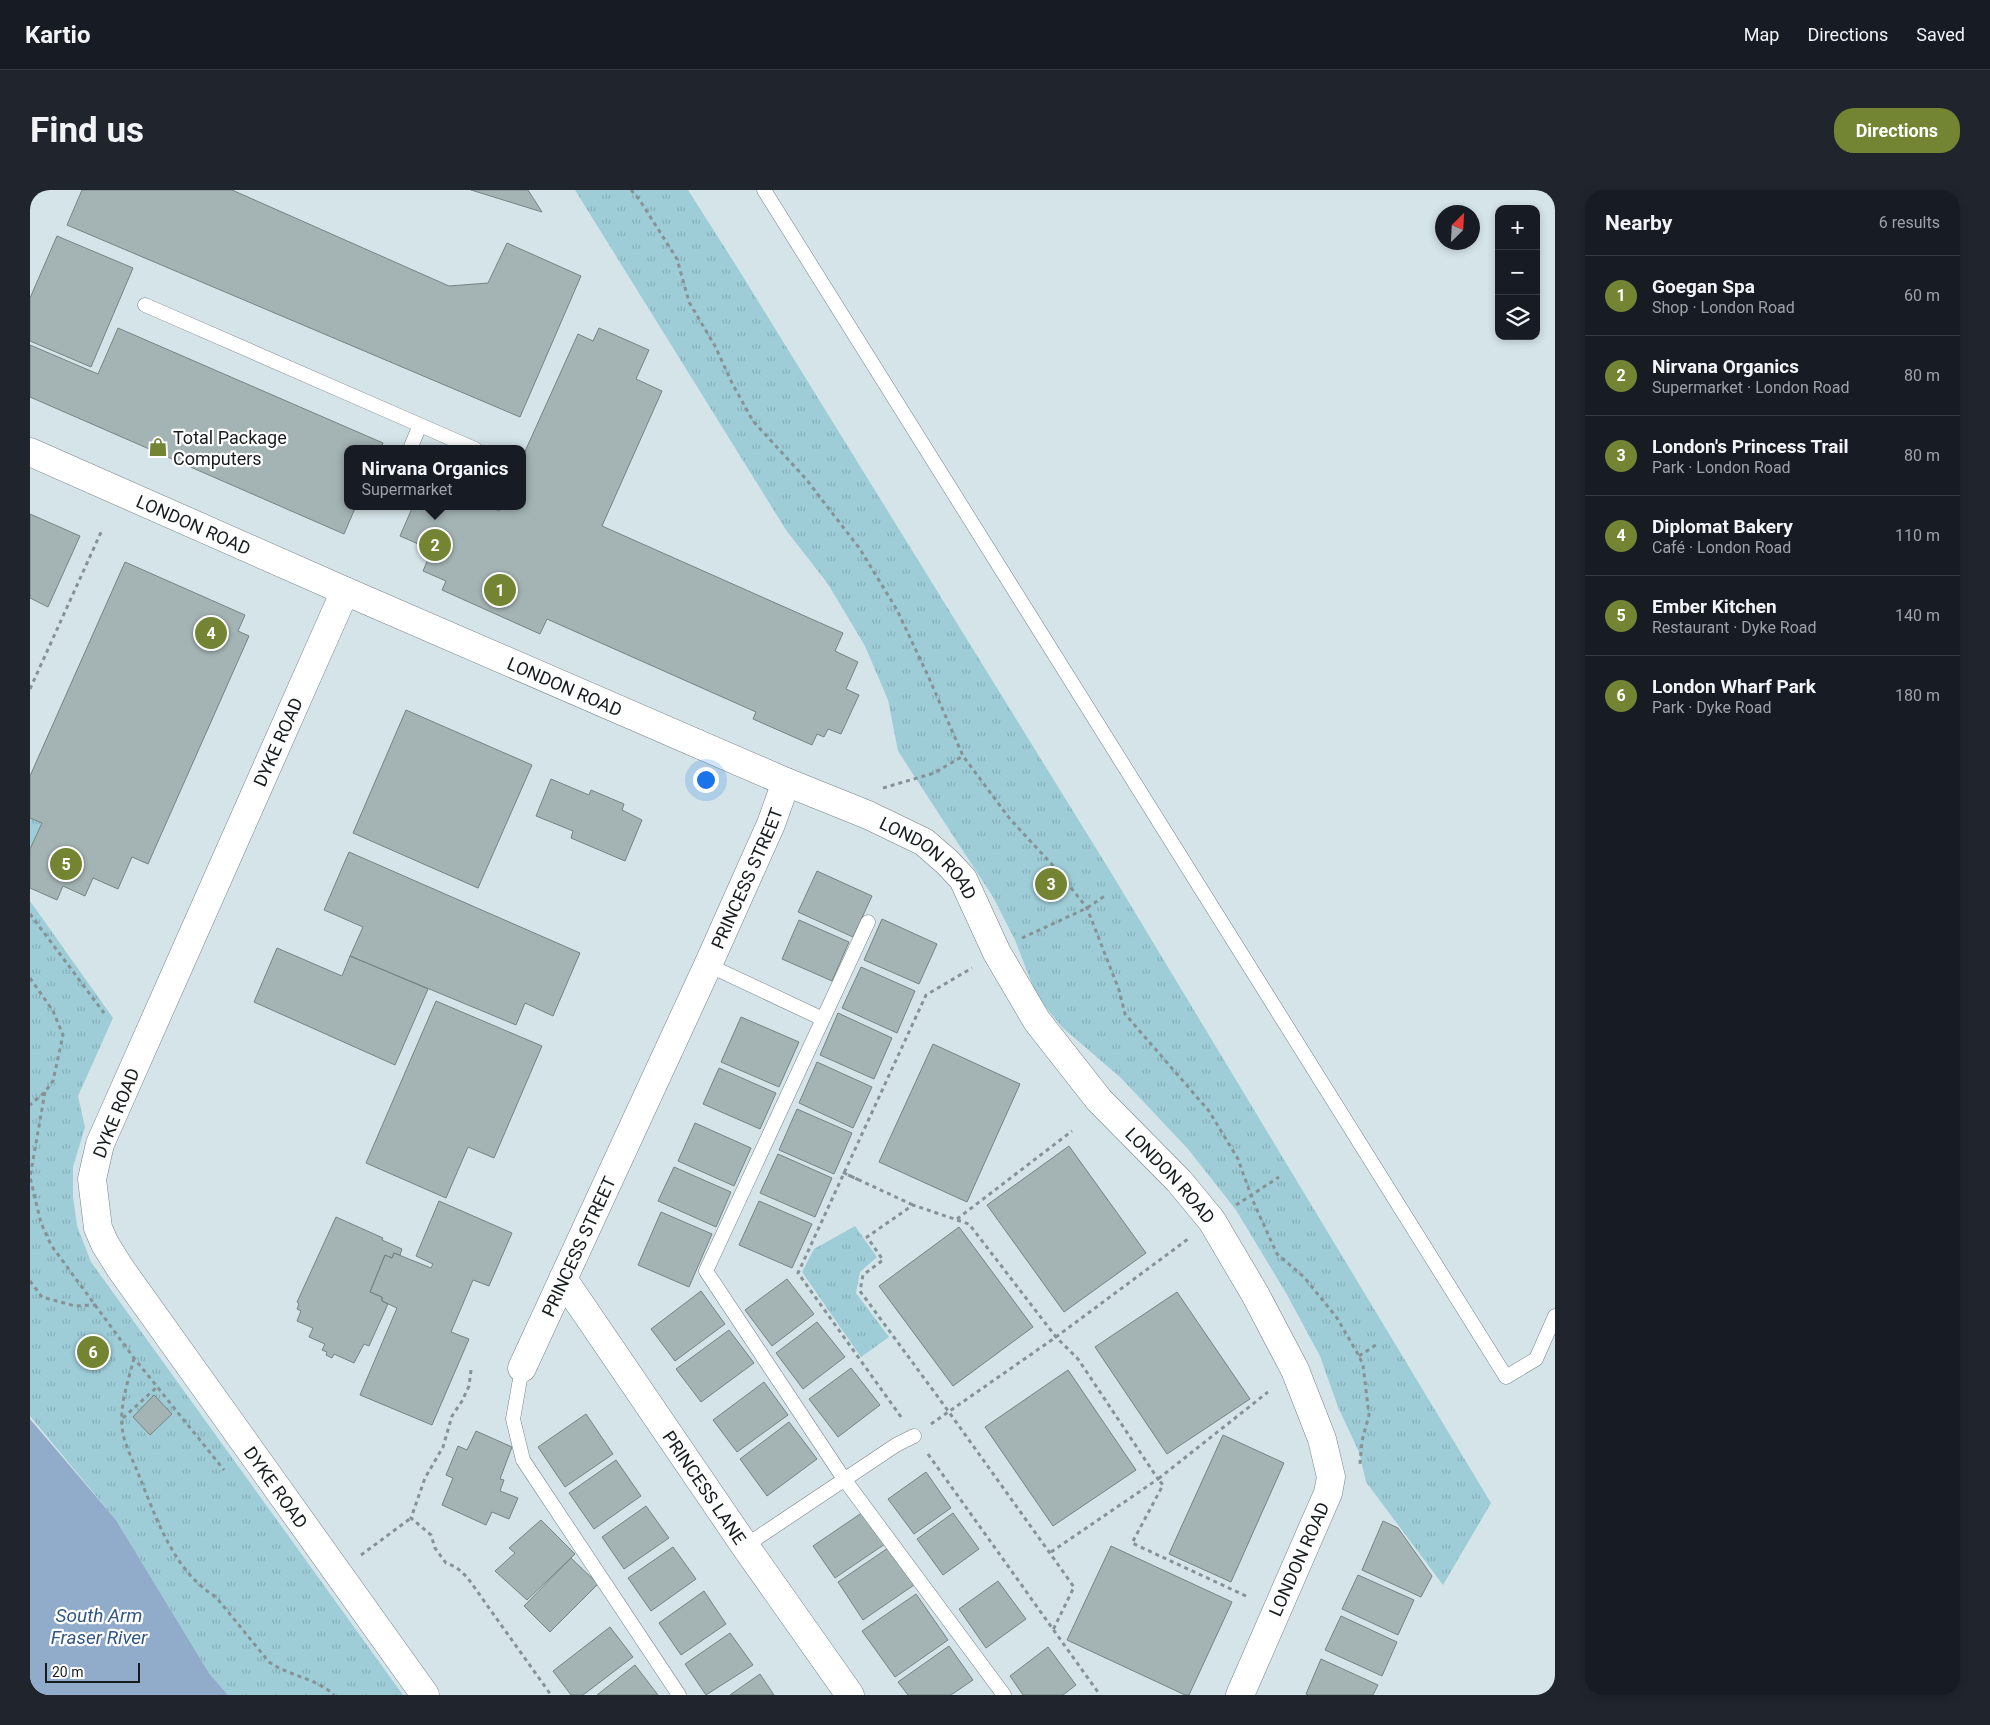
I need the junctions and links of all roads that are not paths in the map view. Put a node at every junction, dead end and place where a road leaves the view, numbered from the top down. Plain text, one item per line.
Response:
1 (764, 190) edge
2 (145, 305) dead end
3 (420, 425) junction
4 (412, 445) edge
5 (466, 445) edge
6 (30, 452) edge
7 (344, 591) junction
8 (786, 782) junction
9 (868, 922) dead end
10 (708, 966) junction
11 (823, 1020) junction
12 (564, 1279) junction
13 (1555, 1316) edge
14 (522, 1368) joint
15 (914, 1436) road end
16 (844, 1479) junction
17 (745, 1546) junction
18 (425, 1695) edge
19 (679, 1695) edge
20 (850, 1695) edge
21 (1004, 1695) edge
22 (1240, 1695) edge

1 - 13 lane
2 - 3 lane
3 - 4 lane
3 - 5 lane
6 - 7 street, LONDON ROAD
7 - 8 street, LONDON ROAD
7 - 18 street, DYKE ROAD
8 - 10 street, PRINCESS STREET
8 - 22 street, LONDON ROAD
9 - 11 lane
10 - 11 lane
10 - 12 street, PRINCESS STREET
11 - 16 lane
12 - 14 street, PRINCESS STREET
12 - 17 street, PRINCESS LANE
14 - 19 lane, PRINCESS STREET
15 - 16 lane
16 - 17 lane
16 - 21 lane
17 - 20 street, PRINCESS LANE

